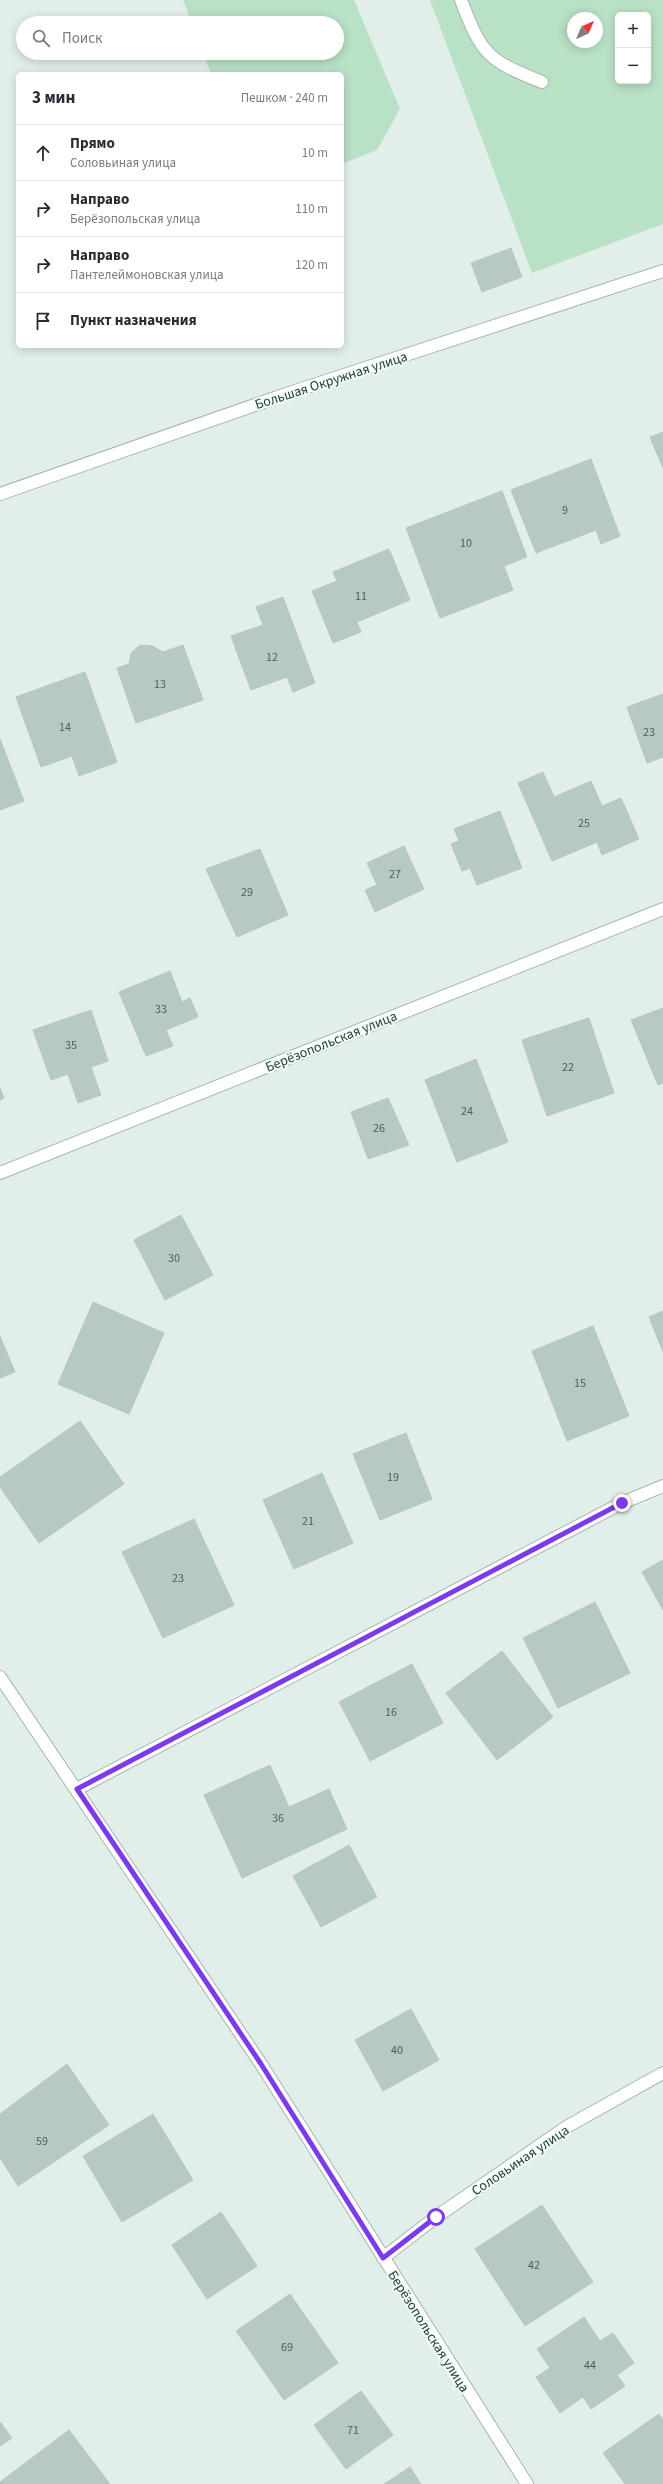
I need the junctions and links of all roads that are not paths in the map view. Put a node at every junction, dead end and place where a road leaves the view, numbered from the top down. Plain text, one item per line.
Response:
1 (461, 0) edge
2 (542, 82) dead end
3 (663, 271) edge
4 (0, 494) edge
5 (663, 909) edge
6 (0, 1173) edge
7 (663, 1486) edge
8 (0, 1677) edge
9 (77, 1789) junction
10 (663, 2073) edge
11 (383, 2258) junction
12 (527, 2484) edge

1 - 2 street
3 - 4 street, Большая Окружная улица
5 - 6 street, Берёзопольская улица
7 - 9 street
8 - 9 street, Берёзопольская улица
9 - 11 street, Берёзопольская улица
10 - 11 street, Соловьиная улица
11 - 12 street, Берёзопольская улица

